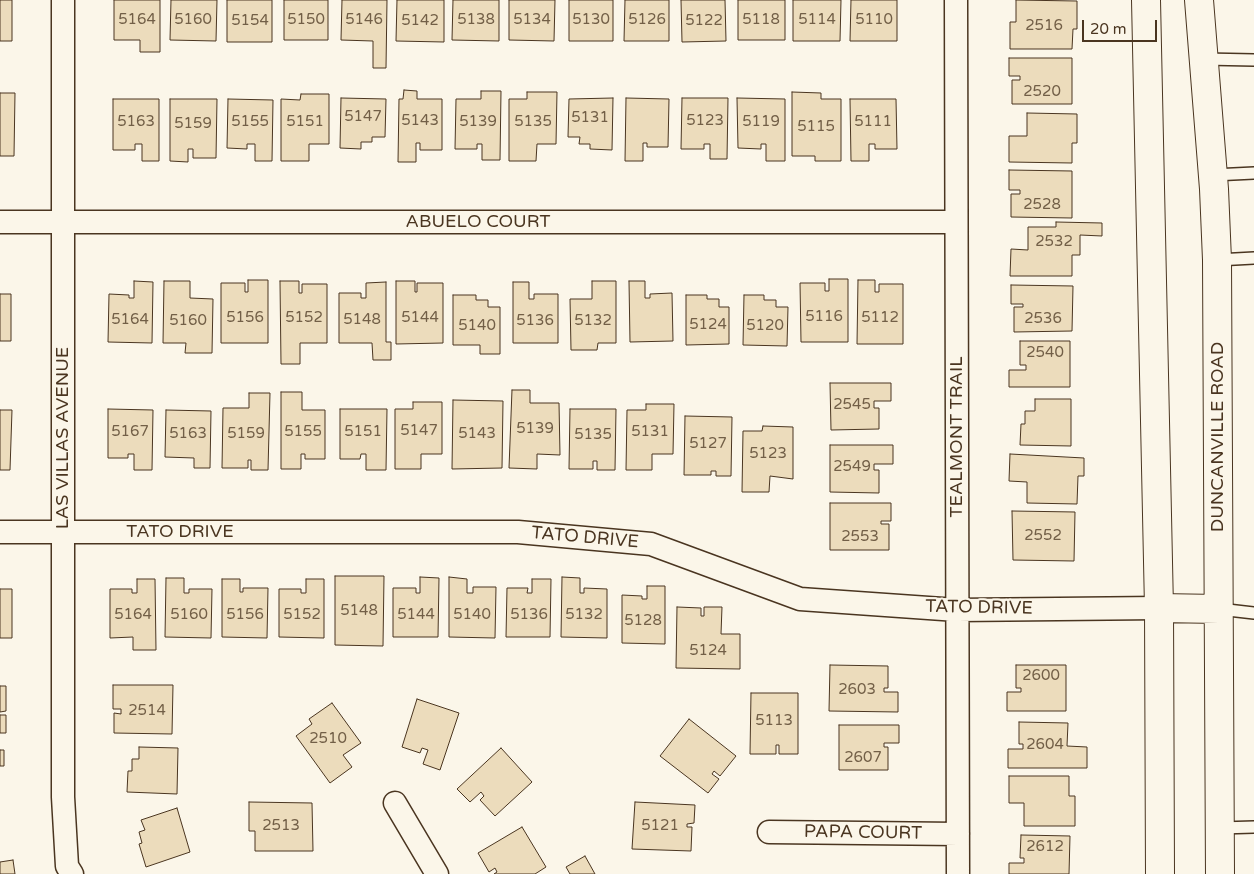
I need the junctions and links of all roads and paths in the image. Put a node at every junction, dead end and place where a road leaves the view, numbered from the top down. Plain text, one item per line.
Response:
1 (63, 0) edge
2 (956, 0) edge
3 (1146, 0) edge
4 (1200, 0) edge
5 (1204, 59) junction
6 (1254, 60) edge
7 (1254, 173) edge
8 (1213, 175) junction
9 (0, 222) edge
10 (63, 222) junction
11 (956, 222) junction
12 (1254, 258) edge
13 (1217, 260) junction
14 (0, 532) edge
15 (63, 532) junction
16 (1159, 608) junction
17 (1219, 609) junction
18 (957, 610) junction
19 (1254, 613) edge
20 (395, 803) dead end
21 (1254, 827) edge
22 (1220, 828) junction
23 (769, 832) dead end
24 (958, 834) junction
25 (72, 874) edge
26 (437, 874) edge
27 (958, 874) edge
28 (1160, 874) edge
29 (1220, 874) edge

1 - 10 street, LAS VILLAS AVENUE
2 - 11 street, TEALMONT TRAIL
3 - 16 main road
4 - 5 main road, DUNCANVILLE ROAD
5 - 6 lane
5 - 8 main road, DUNCANVILLE ROAD
7 - 8 lane
8 - 13 main road, DUNCANVILLE ROAD
9 - 10 street, ABUELO COURT
10 - 11 street, ABUELO COURT
10 - 15 street, LAS VILLAS AVENUE
11 - 18 street, TEALMONT TRAIL
12 - 13 lane
13 - 17 main road, DUNCANVILLE ROAD
14 - 15 street, TATO DRIVE
15 - 18 street, TATO DRIVE
15 - 25 street, LAS VILLAS AVENUE
16 - 17 main road
16 - 18 street, TATO DRIVE
16 - 28 main road
17 - 19 lane
17 - 22 main road, DUNCANVILLE ROAD
18 - 24 street, TEALMONT TRAIL
20 - 26 street
21 - 22 lane
22 - 29 main road, DUNCANVILLE ROAD
23 - 24 street, PAPA COURT
24 - 27 street, TEALMONT TRAIL

